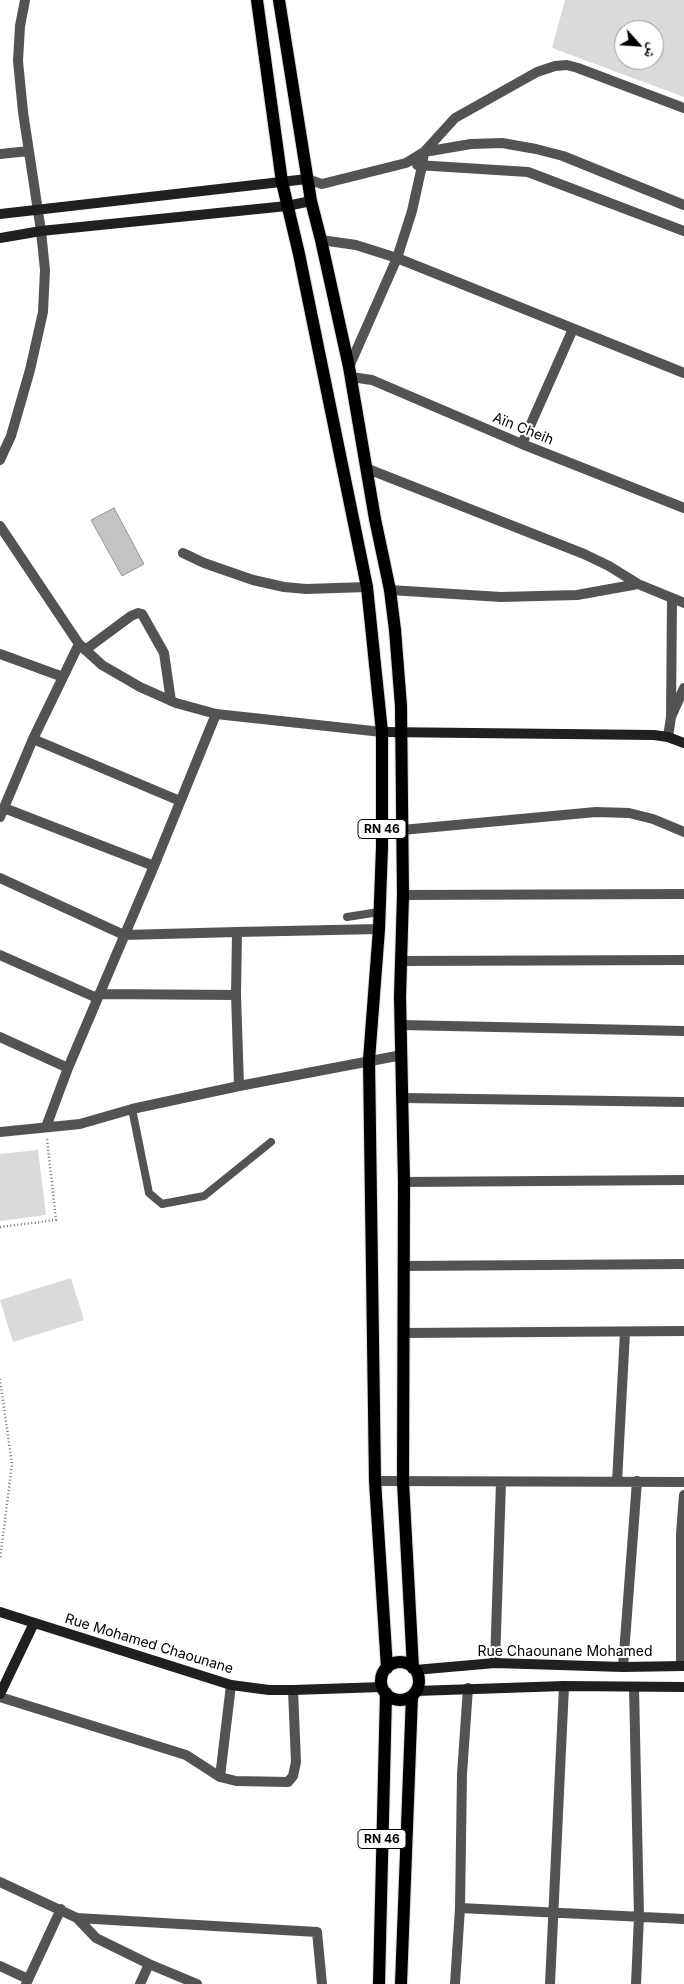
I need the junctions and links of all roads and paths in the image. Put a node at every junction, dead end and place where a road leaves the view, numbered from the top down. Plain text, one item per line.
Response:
1 (25, 0) edge
2 (257, 0) edge
3 (279, 0) edge
4 (684, 108) edge
5 (29, 151) junction
6 (424, 152) junction
7 (0, 154) edge
8 (406, 163) junction
9 (422, 166) junction
10 (307, 179) junction
11 (282, 182) junction
12 (322, 184) junction
13 (311, 201) junction
14 (684, 204) edge
15 (287, 206) junction
16 (37, 210) junction
17 (0, 214) edge
18 (684, 230) edge
19 (41, 231) junction
20 (0, 238) edge
21 (321, 240) junction
22 (397, 258) junction
23 (572, 329) junction
24 (350, 372) junction
25 (684, 373) edge
26 (522, 444) junction
27 (0, 460) edge
28 (368, 469) junction
29 (684, 508) edge
30 (0, 526) edge
31 (183, 553) dead end
32 (638, 584) junction
33 (367, 587) junction
34 (390, 590) junction
35 (672, 598) junction
36 (684, 603) edge
37 (82, 647) junction
38 (0, 654) edge
39 (63, 677) junction
40 (684, 688) edge
41 (171, 701) junction
42 (216, 714) junction
43 (671, 717) junction
44 (382, 732) junction
45 (401, 732) junction
46 (668, 737) junction
47 (33, 739) junction
48 (684, 743) edge
49 (180, 801) junction
50 (2, 812) edge
51 (402, 830) junction
52 (684, 832) edge
53 (154, 866) junction
54 (0, 878) edge
55 (684, 894) edge
56 (403, 895) junction
57 (380, 912) junction
58 (347, 917) dead end
59 (379, 929) junction
60 (237, 932) junction
61 (124, 935) junction
62 (0, 955) edge
63 (684, 960) edge
64 (401, 962) junction
65 (236, 995) junction
66 (98, 996) junction
67 (401, 1025) junction
68 (684, 1031) edge
69 (0, 1037) edge
70 (402, 1055) junction
71 (369, 1060) junction
72 (68, 1068) junction
73 (239, 1086) junction
74 (403, 1098) junction
75 (684, 1102) edge
76 (132, 1109) junction
77 (46, 1127) junction
78 (0, 1132) edge
79 (271, 1142) dead end
80 (684, 1180) edge
81 (404, 1182) junction
82 (0, 1227) edge
83 (684, 1264) edge
84 (404, 1266) junction
85 (625, 1332) junction
86 (684, 1332) edge
87 (402, 1333) junction
88 (0, 1379) edge
89 (375, 1481) junction
90 (638, 1481) junction
91 (403, 1482) junction
92 (500, 1482) junction
93 (617, 1482) junction
94 (684, 1482) edge
95 (684, 1495) edge
96 (683, 1534) edge
97 (0, 1559) edge
98 (0, 1612) edge
99 (34, 1623) junction
100 (496, 1662) junction
101 (682, 1666) edge
102 (623, 1667) junction
103 (387, 1668) junction
104 (414, 1669) junction
105 (231, 1685) junction
106 (564, 1686) junction
107 (634, 1687) junction
108 (684, 1687) edge
109 (468, 1688) junction
110 (292, 1690) junction
111 (384, 1690) junction
112 (414, 1693) junction
113 (0, 1696) edge
114 (220, 1777) junction
115 (0, 1882) edge
116 (460, 1908) junction
117 (61, 1909) junction
118 (554, 1911) junction
119 (639, 1916) junction
120 (77, 1918) junction
121 (684, 1919) edge
122 (149, 1964) junction
123 (0, 1966) edge
124 (27, 1981) edge
125 (140, 1984) edge
126 (197, 1984) edge
127 (322, 1984) edge
128 (379, 1984) edge
129 (401, 1984) edge
130 (455, 1984) edge
131 (550, 1984) edge
132 (636, 1984) edge

1 - 5 street
2 - 11 main road, RN 46
3 - 10 main road, RN 46
4 - 6 street
5 - 7 street
5 - 16 street
6 - 8 street
6 - 9 street
6 - 14 street
8 - 9 street
8 - 12 street
9 - 18 street
9 - 22 street
10 - 11 street
10 - 12 street
10 - 13 main road, RN 46
11 - 15 main road, RN 46
11 - 16 street
12 - 13 street
13 - 15 street
13 - 21 main road, RN 46
15 - 19 street
15 - 33 main road, RN 46
16 - 17 street
16 - 19 street
19 - 20 street
19 - 27 street
21 - 22 street
21 - 24 main road, RN 46
22 - 23 street
22 - 24 street
23 - 25 street
23 - 26 street
24 - 26 street, Aïn Cheih
24 - 28 main road, RN 46
26 - 29 street, Aïn Cheih
28 - 32 street
28 - 34 main road, RN 46
30 - 37 street
31 - 33 street
32 - 34 street
32 - 35 street
33 - 44 main road, RN 46
34 - 45 main road, RN 46
35 - 36 street
35 - 43 street
37 - 39 street
37 - 41 street
37 - 41 street
38 - 39 street
39 - 47 street
40 - 43 street
41 - 42 street
42 - 44 street
42 - 49 street
43 - 46 street
44 - 45 street
44 - 57 main road, RN 46
45 - 46 street
45 - 51 main road, RN 46
46 - 48 street
47 - 49 street
47 - 50 street
49 - 53 street
50 - 53 street
51 - 52 street
51 - 56 main road, RN 46
53 - 61 street
54 - 61 street
55 - 56 street
56 - 64 main road, RN 46
57 - 58 lane
57 - 59 main road, RN 46
59 - 60 street
59 - 71 main road, RN 46
60 - 61 street
60 - 65 street
61 - 66 street
62 - 66 street
63 - 64 street
64 - 67 main road, RN 46
65 - 66 street
65 - 73 street
66 - 72 street
67 - 68 street
67 - 70 main road, RN 46
69 - 72 street
70 - 71 street
70 - 74 main road, RN 46
71 - 73 street
71 - 89 main road, RN 46
72 - 77 street
73 - 76 street
74 - 75 street
74 - 81 main road, RN 46
76 - 77 street
76 - 79 lane
77 - 78 street
77 - 82 path
80 - 81 street
81 - 84 main road, RN 46
83 - 84 street
84 - 87 main road, RN 46
85 - 86 street
85 - 87 street
85 - 93 street
87 - 91 main road, RN 46
88 - 97 path
89 - 91 street
89 - 103 main road, RN 46
90 - 93 street
90 - 94 street
90 - 102 street
91 - 92 street
91 - 104 main road, RN 46
92 - 93 street
92 - 100 street
95 - 96 street
96 - 101 street
98 - 99 street, Rue Mohamed Chaounane
99 - 105 street, Rue Mohamed Chaounane
99 - 113 street
100 - 102 street, Rue Chaounane Mohamed
100 - 104 street, Rue Chaounane Mohamed
101 - 102 street, Rue Chaounane Mohamed
103 - 104 main road
103 - 111 main road
104 - 112 main road
105 - 110 street, Rue Mohamed Chaounane
105 - 114 street
106 - 107 street
106 - 109 street
106 - 118 street
107 - 108 street
107 - 119 street
109 - 112 street
109 - 116 street
110 - 111 street, Rue Mohamed Chaounane
110 - 114 street
111 - 112 main road
111 - 128 main road, RN 46
112 - 129 main road, RN 46
113 - 114 street
115 - 117 street
116 - 118 street
116 - 130 street
117 - 120 street
117 - 124 street
118 - 119 street
118 - 131 street
119 - 121 street
119 - 132 street
120 - 122 street
120 - 127 street
122 - 125 street
122 - 126 street
123 - 124 street

